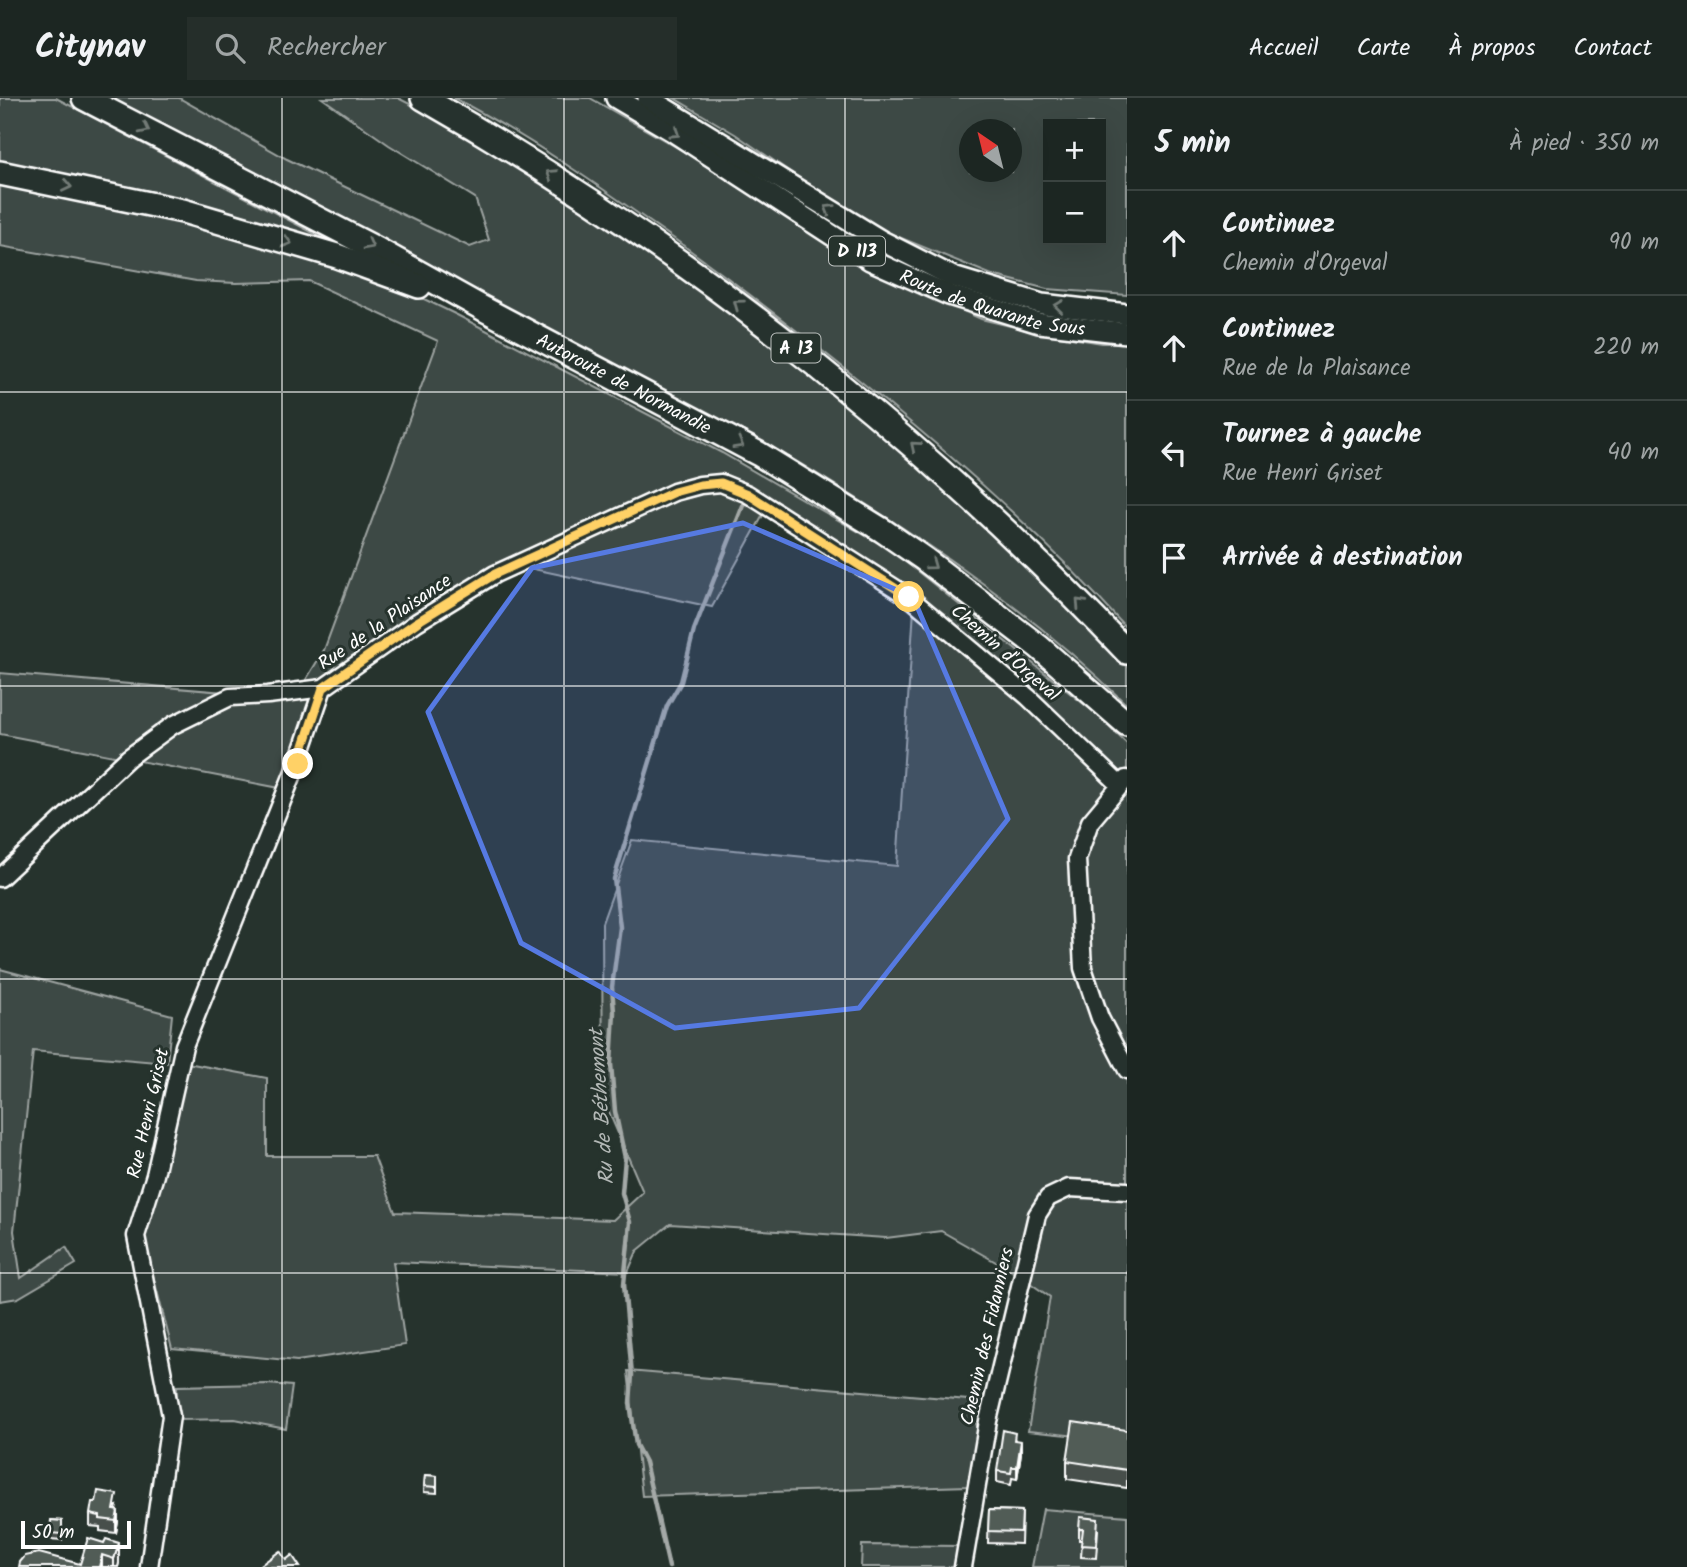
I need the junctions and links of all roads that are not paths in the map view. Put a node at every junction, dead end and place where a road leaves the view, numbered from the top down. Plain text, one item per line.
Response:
1 (84, 98) edge
2 (423, 98) edge
3 (616, 98) edge
4 (648, 98) edge
5 (0, 173) edge
6 (484, 309) junction
7 (1127, 314) edge
8 (1127, 333) edge
9 (748, 494) joint
10 (1127, 652) edge
11 (323, 688) junction
12 (1127, 724) edge
13 (1124, 782) edge
14 (0, 878) edge
15 (1127, 1070) edge
16 (1127, 1191) edge
17 (149, 1567) edge
18 (963, 1567) edge

1 -> 6 highway, Autoroute de Normandie
10 -> 2 highway, A 13
3 -> 8 main road, Route de Quarante Sous / D 113
7 -> 4 main road, Route de Quarante Sous / D 113
5 -> 6 highway
6 -> 12 highway, Autoroute de Normandie
9 - 11 street, Rue de la Plaisance
9 - 13 street, Chemin d'Orgeval
11 - 14 street, Rue de la Plaisance
11 - 17 street, Rue Henri Griset
13 - 15 street
16 - 18 street, Chemin des Fidanniers

